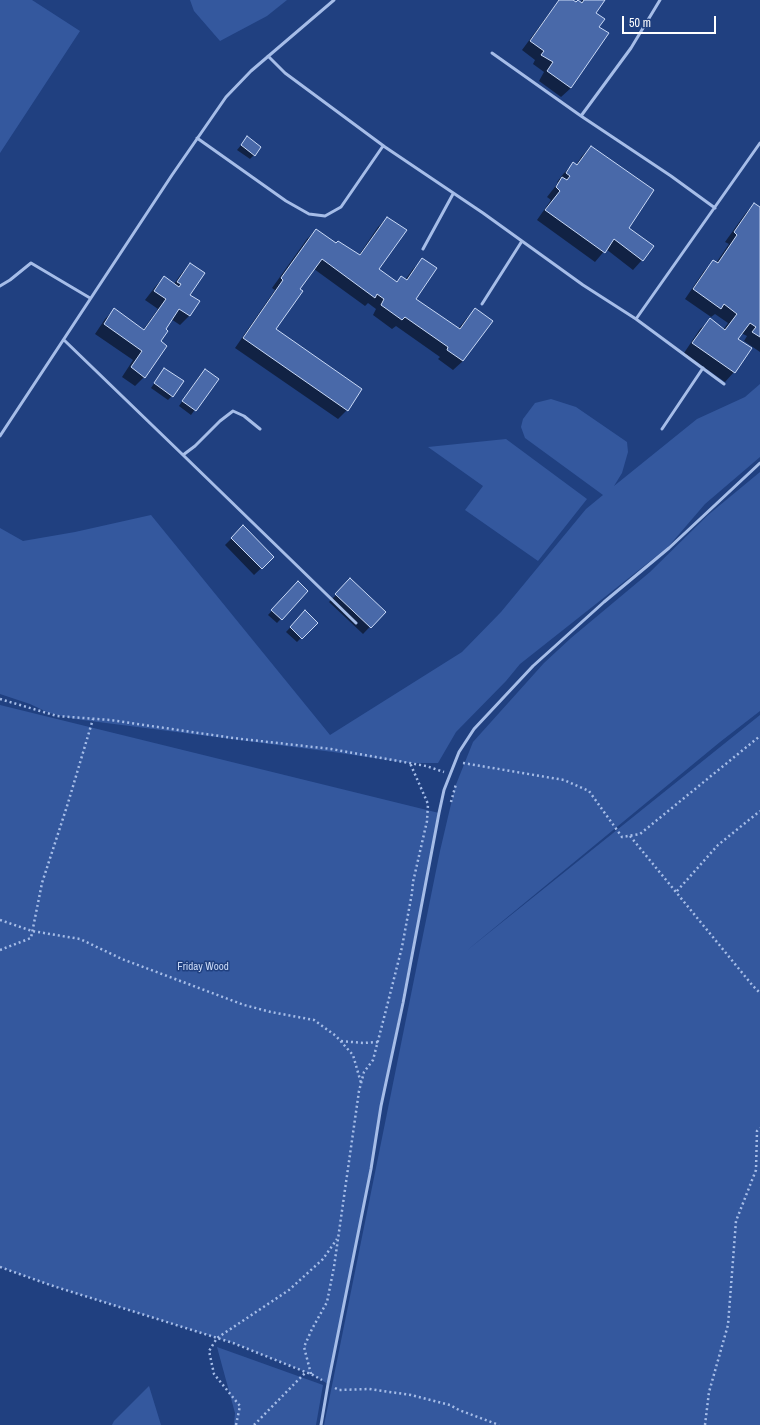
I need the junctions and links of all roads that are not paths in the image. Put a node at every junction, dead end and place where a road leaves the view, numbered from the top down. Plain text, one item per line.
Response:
1 (334, 0) edge
2 (660, 0) edge
3 (492, 53) dead end
4 (268, 56) junction
5 (581, 116) junction
6 (198, 138) junction
7 (760, 143) edge
8 (383, 146) junction
9 (453, 194) junction
10 (716, 208) junction
11 (522, 241) junction
12 (423, 249) dead end
13 (0, 286) edge
14 (90, 298) junction
15 (482, 304) dead end
16 (636, 319) junction
17 (64, 340) junction
18 (703, 368) junction
19 (724, 384) dead end
20 (260, 429) dead end
21 (662, 429) dead end
22 (0, 436) edge
23 (183, 455) junction
24 (760, 463) edge
25 (356, 623) dead end
26 (321, 1425) edge

1 - 4 lane
2 - 5 lane
3 - 5 lane
4 - 6 lane
4 - 8 lane
5 - 10 lane
6 - 8 lane
6 - 14 lane
7 - 10 lane
8 - 9 lane
9 - 11 lane
9 - 12 lane
10 - 16 lane
11 - 15 lane
11 - 16 lane
13 - 14 lane
14 - 17 lane
16 - 18 lane
17 - 22 lane
17 - 23 lane
18 - 19 lane
18 - 21 lane
20 - 23 lane
23 - 25 lane
24 - 26 lane

